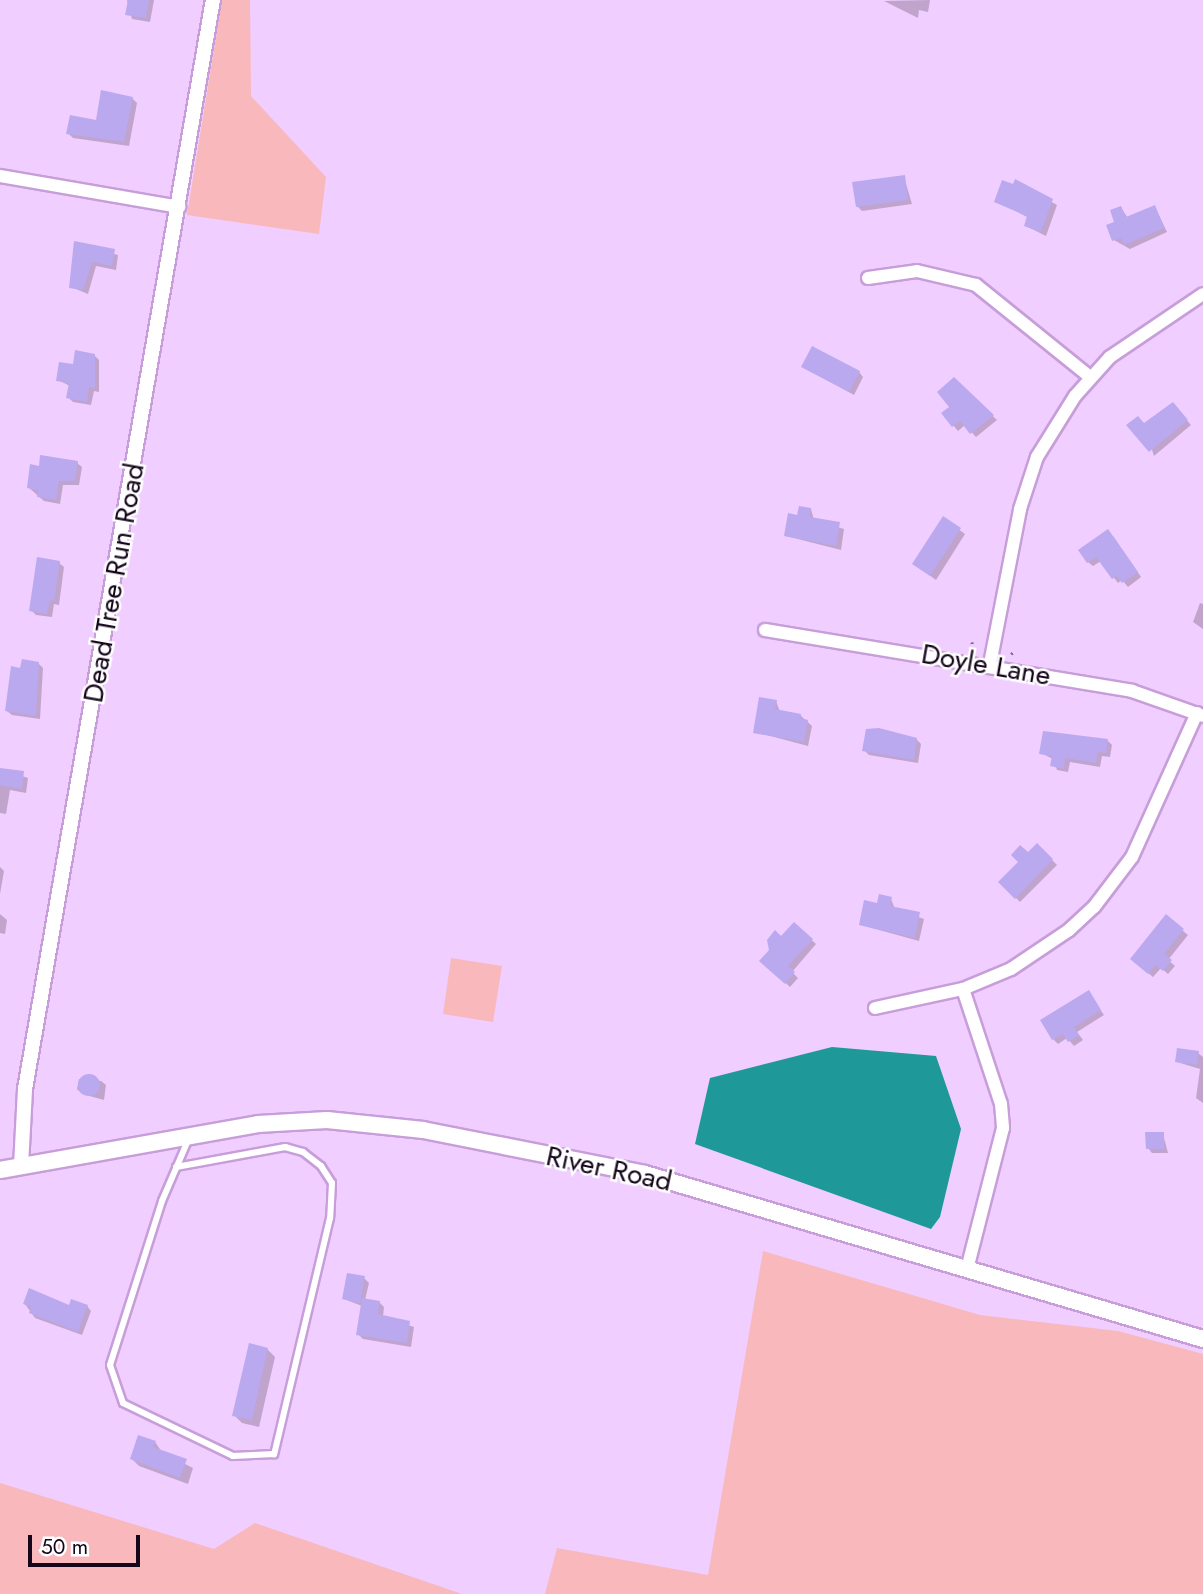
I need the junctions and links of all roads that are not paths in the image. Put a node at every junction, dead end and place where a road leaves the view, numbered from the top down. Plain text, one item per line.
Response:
1 (213, 0) edge
2 (0, 176) edge
3 (179, 207) junction
4 (869, 278) dead end
5 (1203, 294) edge
6 (1090, 377) junction
7 (765, 629) dead end
8 (990, 664) junction
9 (1200, 715) edge
10 (963, 989) junction
11 (875, 1008) dead end
12 (191, 1133) junction
13 (21, 1166) junction
14 (176, 1167) junction
15 (0, 1170) edge
16 (967, 1269) junction
17 (1203, 1339) edge

1 - 3 street, Dead Tree Run Road
2 - 3 street
3 - 13 street, Dead Tree Run Road
4 - 6 street
5 - 6 street
6 - 8 street
7 - 8 street, Doyle Lane
8 - 9 street, Doyle Lane
9 - 10 street
10 - 11 street
10 - 16 street
12 - 13 main road, River Road
12 - 14 lane
12 - 16 main road, River Road
13 - 15 main road, River Road
14 - 14 lane
16 - 17 main road, River Road

